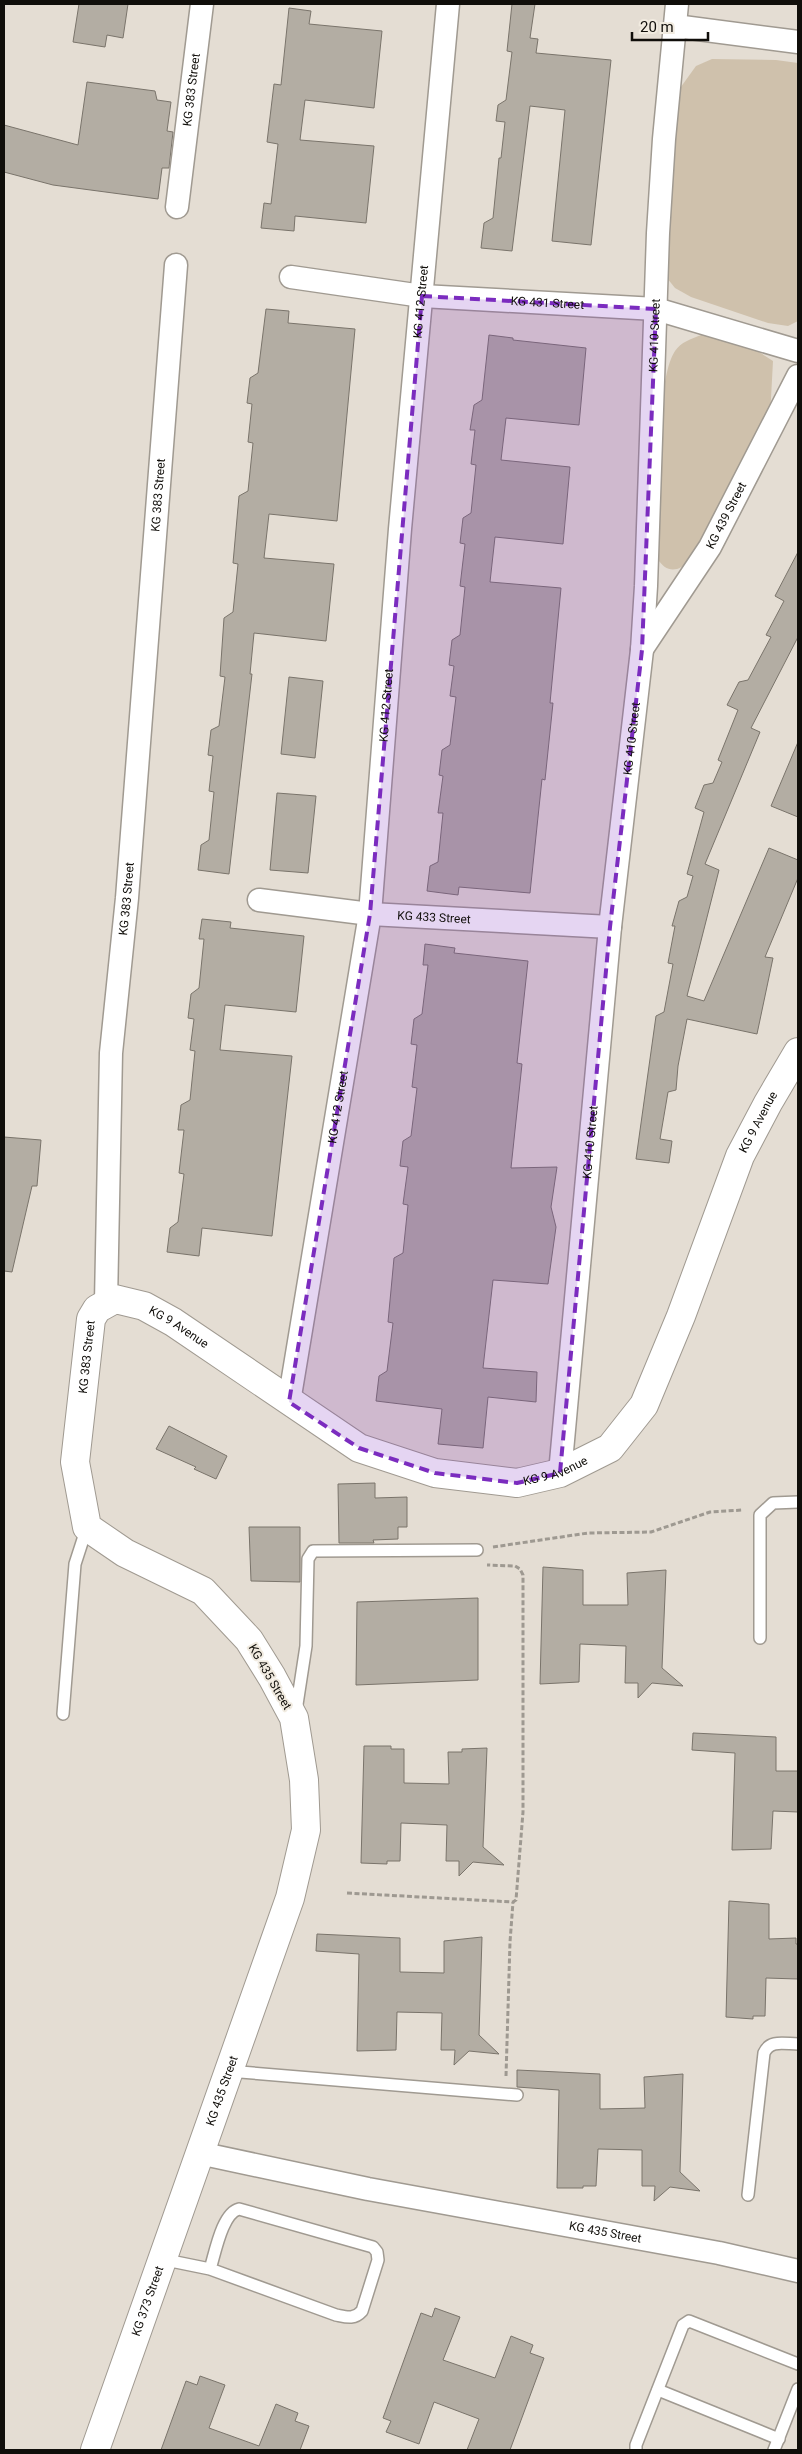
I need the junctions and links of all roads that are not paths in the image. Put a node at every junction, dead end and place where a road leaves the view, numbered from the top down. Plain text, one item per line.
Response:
1 (202, 4) edge
2 (448, 4) edge
3 (676, 15) edge
4 (798, 42) edge
5 (177, 206) dead end
6 (176, 265) dead end
7 (291, 277) dead end
8 (422, 296) junction
9 (656, 310) junction
10 (798, 351) edge
11 (798, 376) edge
12 (642, 650) junction
13 (259, 900) dead end
14 (370, 914) junction
15 (610, 927) junction
16 (798, 1052) edge
17 (106, 1302) junction
18 (289, 1402) junction
19 (560, 1473) junction
20 (798, 1502) edge
21 (87, 1527) junction
22 (482, 1549) road end
23 (760, 1638) dead end
24 (64, 1714) dead end
25 (294, 1718) junction
26 (798, 2044) edge
27 (228, 2071) junction
28 (517, 2095) dead end
29 (199, 2153) junction
30 (748, 2195) dead end
31 (161, 2259) junction
32 (210, 2269) junction
33 (798, 2271) edge
34 (798, 2364) edge
35 (798, 2389) edge
36 (658, 2390) junction
37 (779, 2439) junction
38 (95, 2450) edge
39 (636, 2450) edge
40 (774, 2450) edge

1 - 5 street, KG 383 Street
2 - 8 street, KG 412 Street
3 - 4 street
3 - 9 street, KG 410 Street
6 - 17 street, KG 383 Street
7 - 8 street, KG 431 Street
8 - 9 street, KG 431 Street
8 - 14 street, KG 412 Street
9 - 10 street, KG 431 Street
9 - 12 street, KG 410 Street
11 - 12 street, KG 439 Street
12 - 15 street, KG 410 Street
13 - 14 street, KG 433 Street
14 - 15 street, KG 433 Street
14 - 18 street, KG 412 Street
15 - 19 street, KG 410 Street
16 - 19 main road, KG 9 Avenue
17 - 18 main road, KG 9 Avenue
17 - 21 main road, KG 383 Street
18 - 19 main road, KG 9 Avenue
20 - 23 lane
21 - 24 lane
21 - 25 main road, KG 435 Street
22 - 25 lane
25 - 27 main road, KG 435 Street
26 - 30 lane
27 - 28 lane
27 - 29 main road, KG 435 Street
29 - 31 main road, KG 373 Street
29 - 33 street, KG 435 Street
31 - 32 lane
31 - 38 main road, KG 373 Street
32 - 32 lane
34 - 36 lane
35 - 37 lane
36 - 37 lane
36 - 39 lane
37 - 40 lane

